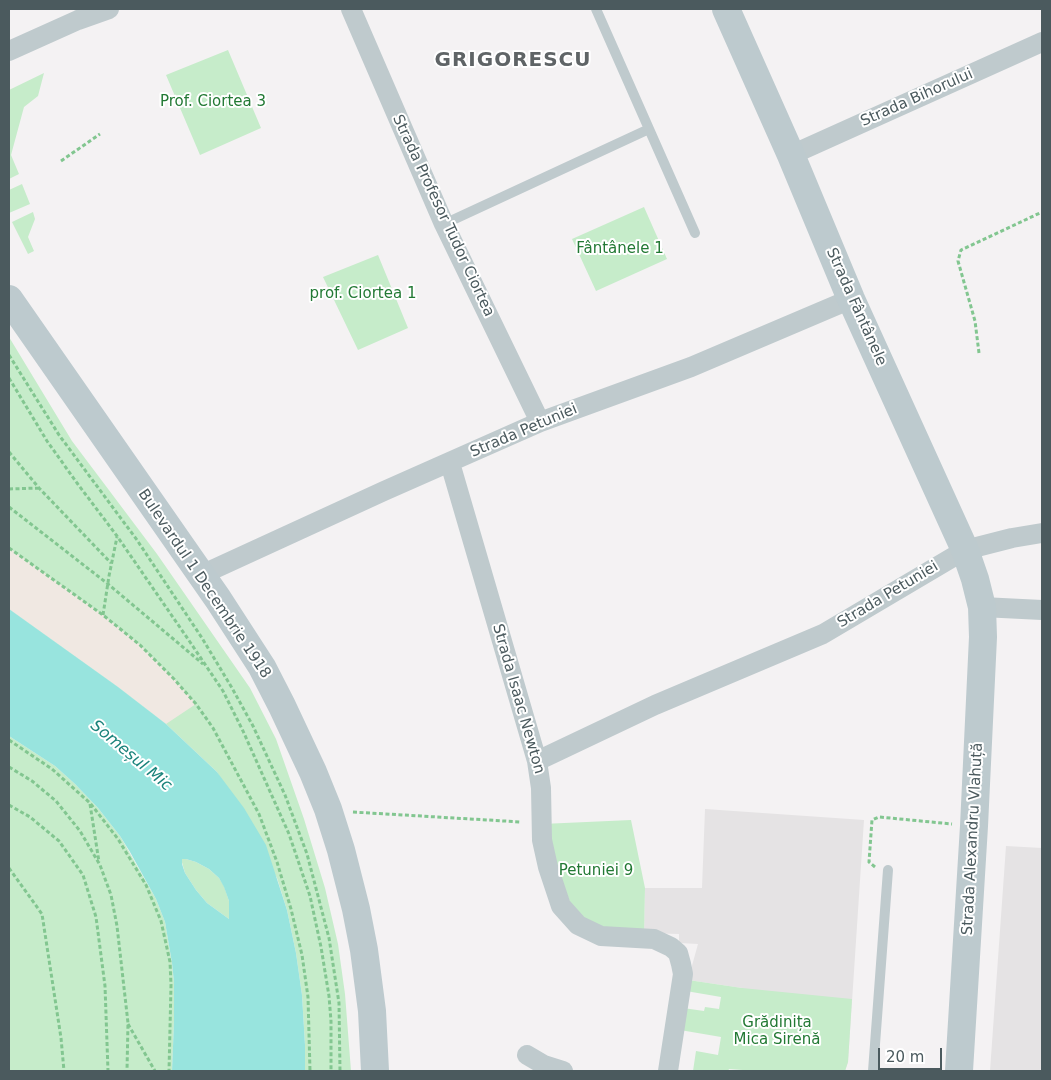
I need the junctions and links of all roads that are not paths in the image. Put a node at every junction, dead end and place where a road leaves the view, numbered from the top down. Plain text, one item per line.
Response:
1 (109, 9) edge
2 (351, 9) edge
3 (596, 9) edge
4 (726, 9) edge
5 (1042, 42) edge
6 (9, 51) edge
7 (649, 129) junction
8 (791, 155) junction
9 (444, 224) junction
10 (695, 233) dead end
11 (9, 298) edge
12 (851, 299) junction
13 (540, 422) junction
14 (450, 462) junction
15 (1042, 533) edge
16 (965, 550) junction
17 (201, 575) junction
18 (982, 608) junction
19 (1042, 610) edge
20 (537, 761) junction
21 (888, 870) road end
22 (526, 1055) dead end
23 (375, 1071) edge
24 (563, 1071) edge
25 (668, 1071) edge
26 (874, 1071) edge
27 (959, 1071) edge

1 - 6 street
2 - 9 street, Strada Profesor Tudor Ciortea
3 - 7 lane
4 - 8 main road, Strada Fântânele
5 - 8 street, Strada Bihorului
7 - 9 lane
7 - 10 lane
8 - 12 main road, Strada Fântânele
9 - 13 street, Strada Profesor Tudor Ciortea
11 - 17 main road, Bulevardul 1 Decembrie 1918
12 - 13 street, Strada Petuniei
12 - 16 main road, Strada Fântânele
13 - 14 street, Strada Petuniei
14 - 17 street, Strada Petuniei
14 - 20 street, Strada Isaac Newton
15 - 16 street, Strada Petuniei
16 - 18 main road, Strada Fântânele
16 - 20 street, Strada Petuniei
17 - 23 main road, Bulevardul 1 Decembrie 1918
18 - 19 street
18 - 27 main road, Strada Alexandru Vlahuță
20 - 25 street, Strada Isaac Newton
21 - 26 lane
22 - 24 street

